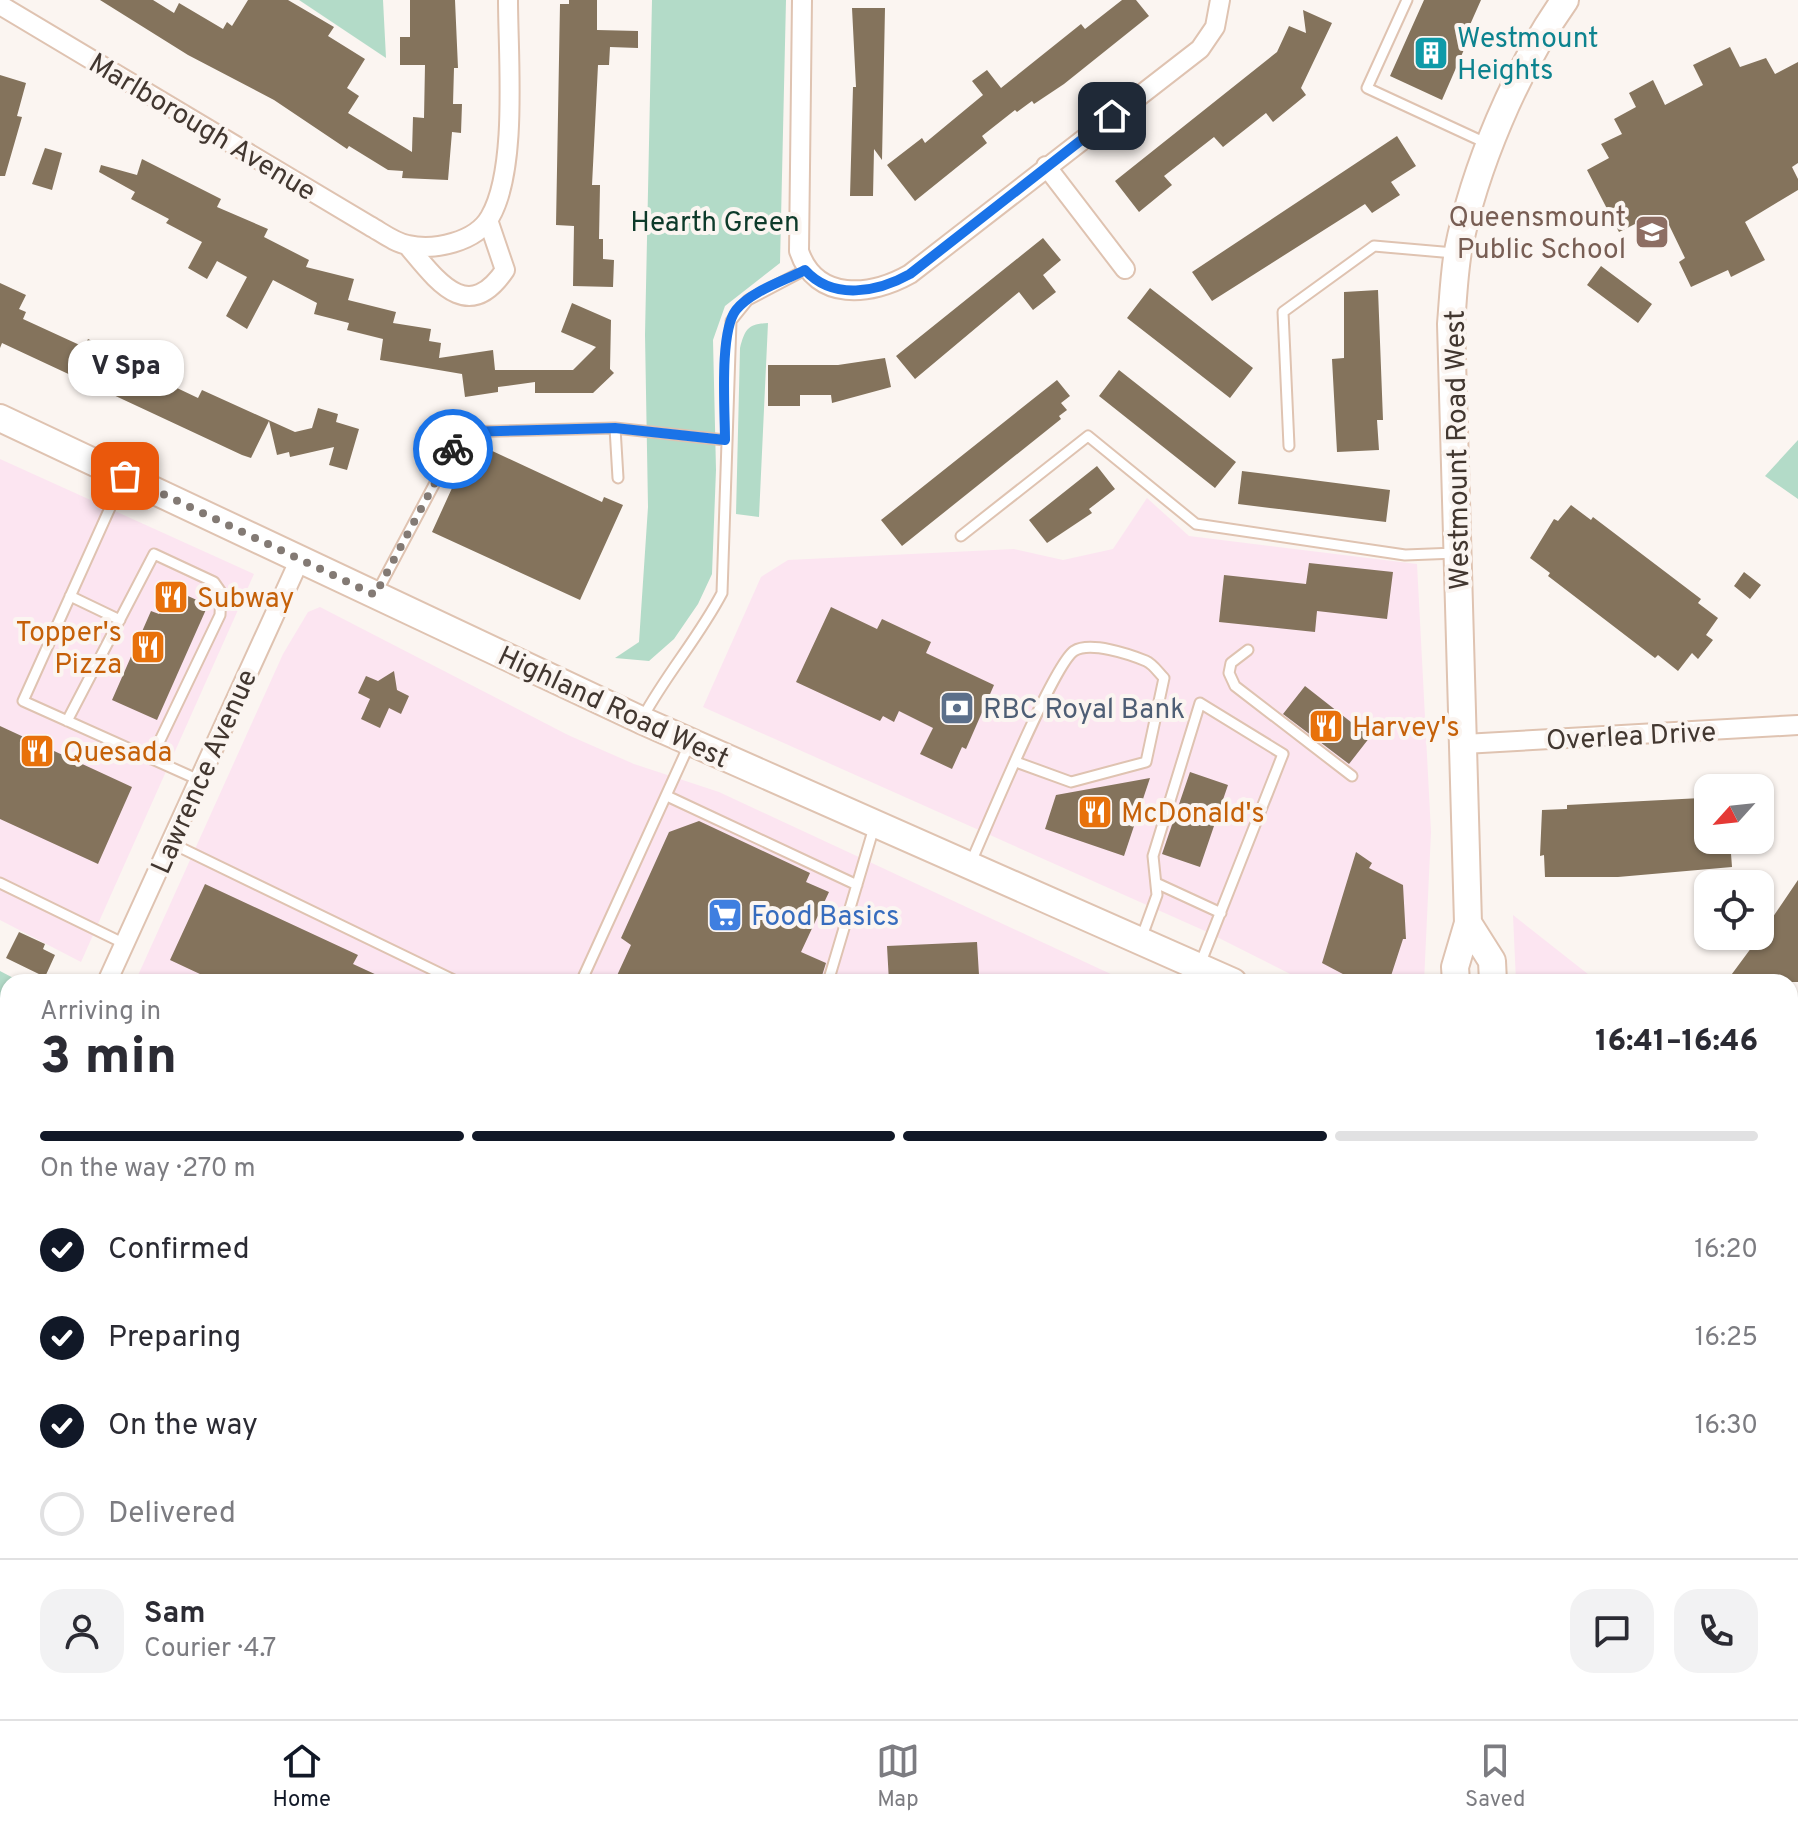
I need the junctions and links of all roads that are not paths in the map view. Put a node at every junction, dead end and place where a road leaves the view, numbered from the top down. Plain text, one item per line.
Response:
1 (508, 0) edge
2 (802, 0) edge
3 (1220, 0) edge
4 (1407, 0) edge
5 (1565, 0) edge
6 (0, 5) edge
7 (1492, 145) junction
8 (1046, 166) junction
9 (488, 220) junction
10 (407, 245) junction
11 (1458, 254) junction
12 (1125, 269) dead end
13 (805, 270) junction
14 (0, 418) edge
15 (615, 428) junction
16 (725, 440) junction
17 (1289, 446) dead end
18 (125, 476) junction
19 (618, 478) dead end
20 (961, 536) dead end
21 (1456, 553) junction
22 (299, 561) junction
23 (375, 595) junction
24 (70, 596) junction
25 (120, 620) junction
26 (1248, 650) dead end
27 (641, 720) junction
28 (67, 721) junction
29 (1798, 725) edge
30 (690, 742) junction
31 (1464, 744) junction
32 (151, 759) junction
33 (1016, 762) junction
34 (1352, 776) dead end
35 (199, 780) junction
36 (667, 796) junction
37 (875, 823) junction
38 (171, 843) junction
39 (970, 865) junction
40 (0, 883) edge
41 (1156, 883) junction
42 (857, 885) junction
43 (1221, 913) junction
44 (1468, 923) junction
45 (1140, 941) junction
46 (125, 944) junction
47 (111, 974) edge
48 (441, 974) edge
49 (585, 974) edge
50 (830, 974) edge
51 (1194, 974) edge
52 (1196, 974) edge
53 (1454, 974) edge
54 (1493, 974) edge

1 - 9 street
2 - 13 street
3 - 8 street
4 - 7 lane
5 - 7 main road, Westmount Road West
6 - 10 street, Marlborough Avenue
7 - 11 main road, Westmount Road West
8 - 12 street
8 - 13 street
9 - 10 street, Marlborough Avenue
9 - 10 street, Marlborough Avenue
11 - 17 lane
11 - 21 main road, Westmount Road West
13 - 16 lane
14 - 18 main road, Highland Road West
15 - 16 lane
15 - 19 lane
15 - 23 lane
16 - 27 lane
18 - 22 main road, Highland Road West
18 - 24 lane
20 - 21 lane
21 - 31 main road, Westmount Road West
22 - 23 main road, Highland Road West
22 - 35 street, Lawrence Avenue
23 - 27 main road, Highland Road West
24 - 25 lane
24 - 28 lane
25 - 28 lane
25 - 32 lane
26 - 34 lane
27 - 30 main road, Highland Road West
28 - 32 lane
29 - 31 street, Overlea Drive
30 - 36 lane
30 - 37 main road, Highland Road West
31 - 44 main road, Westmount Road West
32 - 35 lane
33 - 33 lane
33 - 39 lane
35 - 38 street, Lawrence Avenue
36 - 42 lane
36 - 49 lane
37 - 39 main road, Highland Road West
37 - 42 lane
38 - 46 street, Lawrence Avenue
38 - 48 lane
39 - 45 main road, Highland Road West
40 - 46 lane
41 - 43 lane
41 - 43 lane
41 - 45 lane
42 - 50 lane
43 - 52 lane
44 - 53 main road, Westmount Road West
44 - 54 main road
45 - 51 main road, Highland Road West
46 - 47 street, Lawrence Avenue

